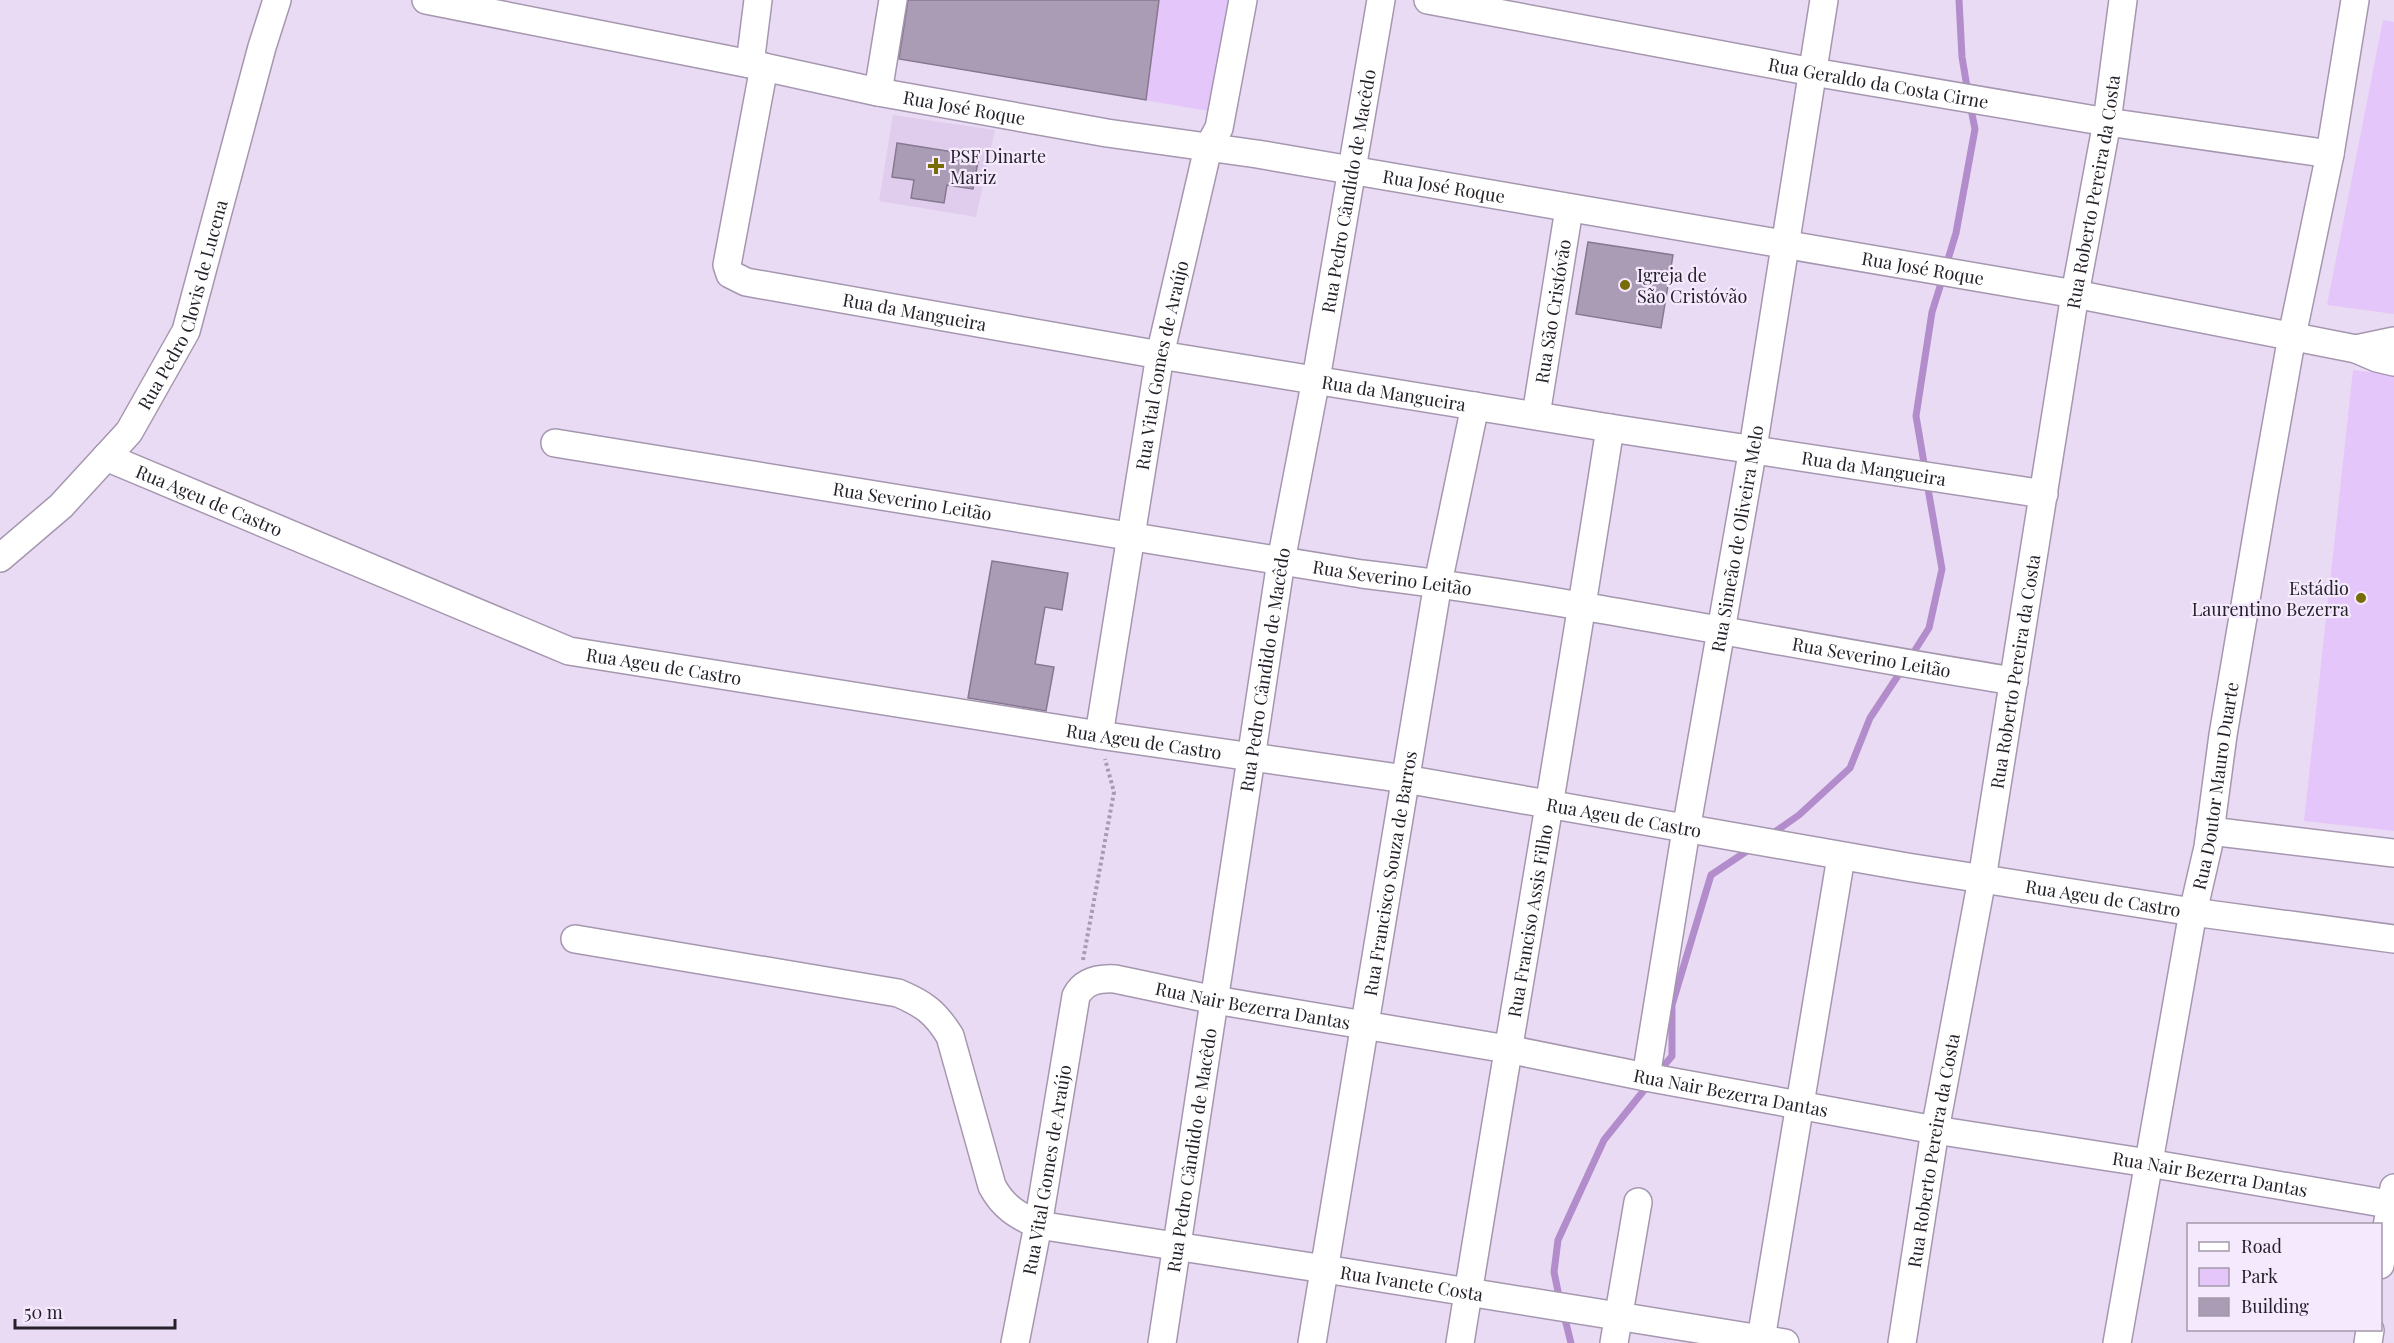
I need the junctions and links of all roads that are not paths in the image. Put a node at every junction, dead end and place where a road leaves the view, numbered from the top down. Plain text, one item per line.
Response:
1 (277, 0) edge
2 (426, 0) edge
3 (758, 0) edge
4 (893, 0) edge
5 (1243, 0) edge
6 (1381, 0) edge
7 (1428, 0) edge
8 (1824, 0) edge
9 (2123, 0) edge
10 (2355, 0) edge
11 (757, 65) junction
12 (1813, 72) junction
13 (878, 92) junction
14 (2107, 122) junction
15 (1208, 148) junction
16 (2330, 154) junction
17 (1350, 170) junction
18 (1569, 209) junction
19 (1785, 245) junction
20 (2075, 294) junction
21 (2292, 336) junction
22 (2394, 341) edge
23 (2356, 349) junction
24 (1160, 355) junction
25 (2394, 362) edge
26 (1316, 379) junction
27 (1475, 406) junction
28 (1536, 416) junction
29 (1610, 428) junction
30 (555, 443) dead end
31 (1754, 448) junction
32 (106, 457) junction
33 (2044, 494) junction
34 (1133, 536) junction
35 (0, 558) edge
36 (1281, 561) junction
37 (1438, 583) junction
38 (1582, 608) junction
39 (1721, 629) junction
40 (2014, 681) junction
41 (1099, 735) junction
42 (1251, 758) junction
43 (1405, 779) junction
44 (1548, 804) junction
45 (1686, 830) junction
46 (2210, 831) junction
47 (2394, 853) edge
48 (1841, 857) junction
49 (1982, 879) junction
50 (2193, 912) junction
51 (575, 939) dead end
52 (2394, 939) edge
53 (1076, 996) joint
54 (1215, 1000) junction
55 (1364, 1026) junction
56 (1507, 1049) junction
57 (1646, 1077) junction
58 (1799, 1104) junction
59 (1935, 1130) junction
60 (2148, 1163) junction
61 (2393, 1199) edge
62 (1638, 1202) dead end
63 (1038, 1225) junction
64 (1178, 1248) junction
65 (2382, 1255) edge
66 (1325, 1269) junction
67 (1468, 1293) junction
68 (1616, 1330) edge
69 (1773, 1341) edge
70 (1015, 1343) edge
71 (1162, 1343) edge
72 (1312, 1343) edge
73 (1460, 1343) edge
74 (1902, 1343) edge
75 (2117, 1343) edge

1 - 32 street, Rua Pedro Clovis de Lucena
2 - 11 street, Rua José Roque
3 - 11 street
4 - 13 street
5 - 15 street, Rua Vital Gomes de Araújo
6 - 17 street, Rua Pedro Cândido de Macêdo
7 - 12 street, Rua Geraldo da Costa Cirne
8 - 12 street, Rua Simeão de Oliveira Melo
9 - 14 street, Rua Roberto Pereira da Costa
10 - 16 street, Rua Doutor Mauro Duarte
11 - 13 street, Rua José Roque
11 - 24 street, Rua da Mangueira
12 - 14 street, Rua Geraldo da Costa Cirne
12 - 19 street, Rua Simeão de Oliveira Melo
13 - 15 street, Rua José Roque
14 - 16 street, Rua Geraldo da Costa Cirne
14 - 20 street, Rua Roberto Pereira da Costa
15 - 17 street, Rua José Roque
15 - 24 street, Rua Vital Gomes de Araújo
16 - 21 street, Rua Doutor Mauro Duarte
17 - 18 street, Rua José Roque
17 - 26 street, Rua Pedro Cândido de Macêdo
18 - 19 street, Rua José Roque
18 - 28 street, Rua São Cristóvão
19 - 20 street, Rua José Roque
19 - 31 street, Rua Simeão de Oliveira Melo
20 - 21 street, Rua José Roque
20 - 33 street, Rua Roberto Pereira da Costa
21 - 23 street, Rua José Roque
21 - 46 street, Rua Doutor Mauro Duarte
22 - 23 street, Rua José Roque
23 - 25 street, Rua José Roque
24 - 26 street, Rua da Mangueira
24 - 34 street, Rua Vital Gomes de Araújo
26 - 27 street, Rua da Mangueira
26 - 36 street, Rua Pedro Cândido de Macêdo
27 - 28 street, Rua da Mangueira
27 - 37 street, Rua Francisco Souza de Barros
28 - 29 street, Rua da Mangueira
29 - 31 street, Rua da Mangueira
29 - 38 street, Rua Franciso Assis Filho
30 - 34 street, Rua Severino Leitão
31 - 33 street, Rua da Mangueira
31 - 39 street, Rua Simeão de Oliveira Melo
32 - 35 street, Rua Pedro Clovis de Lucena
32 - 41 street, Rua Ageu de Castro
33 - 40 street, Rua Roberto Pereira da Costa
34 - 36 street, Rua Severino Leitão
34 - 41 street, Rua Vital Gomes de Araújo
36 - 37 street, Rua Severino Leitão
36 - 42 street, Rua Pedro Cândido de Macêdo
37 - 38 street, Rua Severino Leitão
37 - 43 street, Rua Francisco Souza de Barros
38 - 39 street, Rua Severino Leitão
38 - 44 street, Rua Franciso Assis Filho
39 - 40 street, Rua Severino Leitão
39 - 45 street, Rua Simeão de Oliveira Melo
40 - 49 street, Rua Roberto Pereira da Costa
41 - 42 street, Rua Ageu de Castro
42 - 43 street, Rua Ageu de Castro
42 - 54 street, Rua Pedro Cândido de Macêdo
43 - 44 street, Rua Ageu de Castro
43 - 55 street, Rua Francisco Souza de Barros
44 - 45 street, Rua Ageu de Castro
44 - 56 street, Rua Franciso Assis Filho
45 - 48 street, Rua Ageu de Castro
45 - 57 street, Rua Simeão de Oliveira Melo
46 - 47 street
46 - 50 street, Rua Doutor Mauro Duarte
48 - 49 street, Rua Ageu de Castro
48 - 58 street
49 - 50 street, Rua Ageu de Castro
49 - 59 street, Rua Roberto Pereira da Costa
50 - 52 street, Rua Ageu de Castro
50 - 60 street, Rua Doutor Mauro Duarte
51 - 63 street, Rua Ivanete Costa
53 - 54 street, Rua Nair Bezerra Dantas
53 - 63 street, Rua Vital Gomes de Araújo
54 - 55 street, Rua Nair Bezerra Dantas
54 - 64 street, Rua Pedro Cândido de Macêdo
55 - 56 street, Rua Nair Bezerra Dantas
55 - 66 street, Rua Francisco Souza de Barros
56 - 57 street, Rua Nair Bezerra Dantas
56 - 67 street, Rua Franciso Assis Filho
57 - 58 street, Rua Nair Bezerra Dantas
58 - 59 street, Rua Nair Bezerra Dantas
58 - 69 street
59 - 60 street, Rua Nair Bezerra Dantas
59 - 74 street, Rua Roberto Pereira da Costa
60 - 61 street, Rua Nair Bezerra Dantas
60 - 75 street, Rua Doutor Mauro Duarte
61 - 65 street
62 - 68 street
63 - 64 street, Rua Ivanete Costa
63 - 70 street, Rua Vital Gomes de Araújo
64 - 66 street, Rua Ivanete Costa
64 - 71 street, Rua Pedro Cândido de Macêdo
66 - 67 street, Rua Ivanete Costa
66 - 72 street, Rua Francisco Souza de Barros
67 - 68 street, Rua Ivanete Costa
67 - 73 street, Rua Franciso Assis Filho
68 - 69 street, Rua Ivanete Costa

